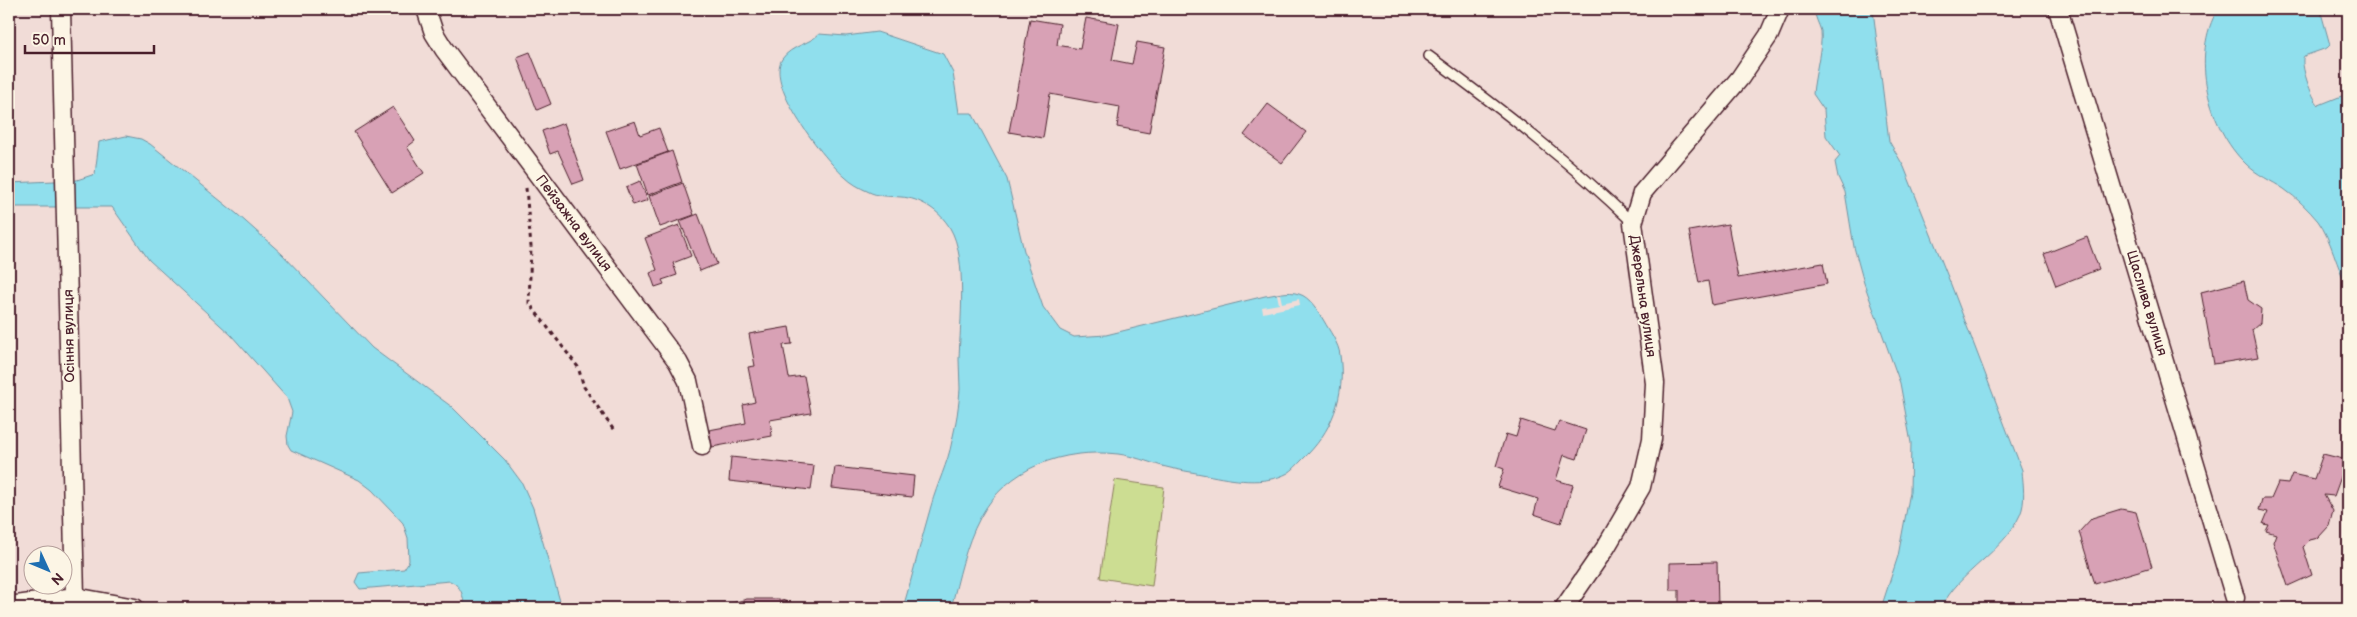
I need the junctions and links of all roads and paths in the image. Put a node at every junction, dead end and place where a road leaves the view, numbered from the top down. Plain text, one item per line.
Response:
1 (61, 9) edge
2 (426, 9) edge
3 (1780, 9) edge
4 (2058, 9) edge
5 (1429, 56) dead end
6 (531, 167) junction
7 (1632, 223) junction
8 (615, 432) dead end
9 (702, 446) dead end
10 (75, 597) junction
11 (2235, 598) dead end
12 (9, 606) edge
13 (135, 608) edge
14 (1564, 608) edge

1 - 10 street, Осіння вулиця
2 - 6 street, Пейзажна вулиця
3 - 7 street, Джерельна вулиця
4 - 11 street, Щаслива вулиця
5 - 7 lane
6 - 8 path
6 - 9 street, Пейзажна вулиця
7 - 14 street, Джерельна вулиця
10 - 12 street
10 - 13 street

